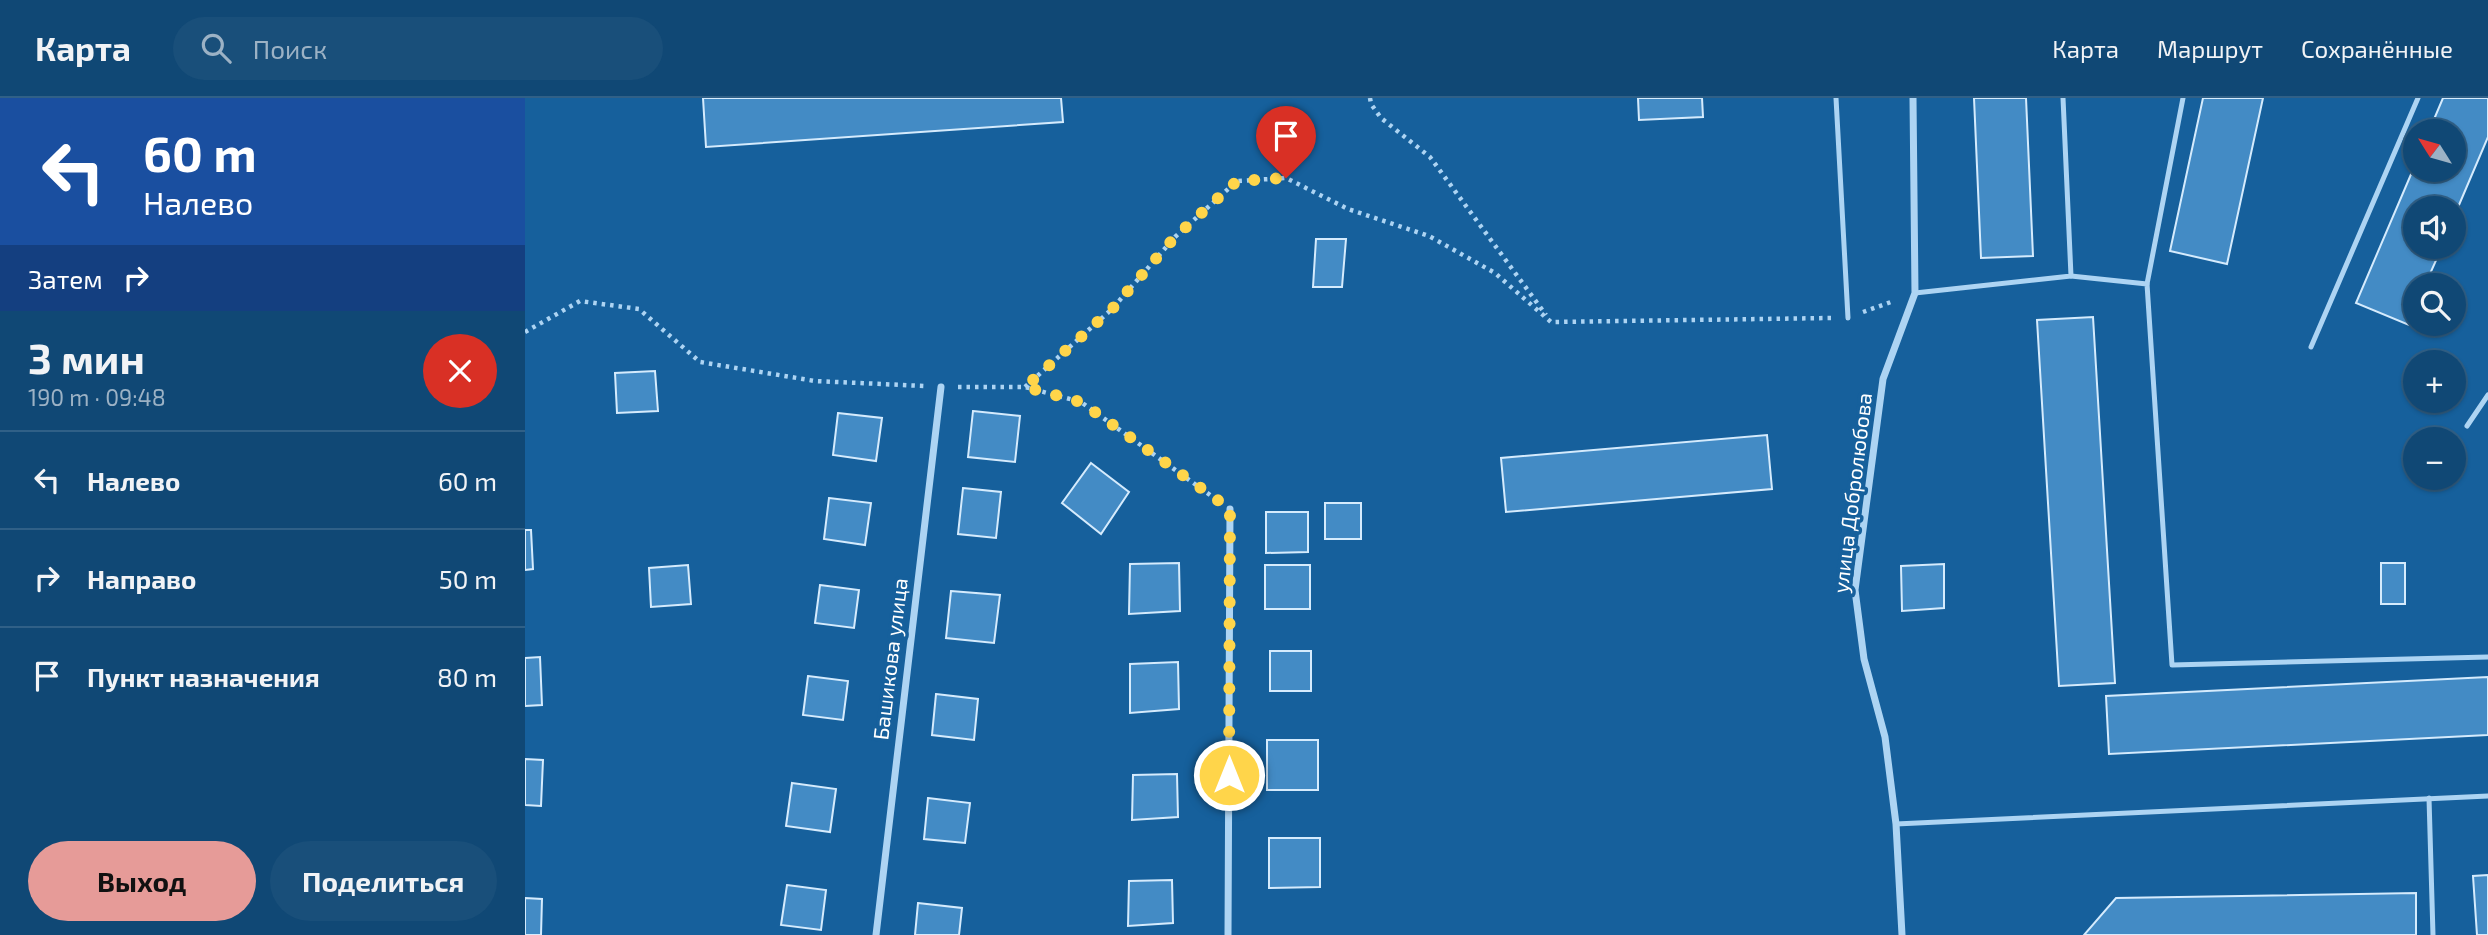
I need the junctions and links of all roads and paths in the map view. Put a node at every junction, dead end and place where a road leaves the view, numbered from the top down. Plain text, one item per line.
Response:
1 (1370, 98) edge
2 (1836, 98) edge
3 (1913, 98) edge
4 (2063, 98) edge
5 (2183, 98) edge
6 (2418, 98) edge
7 (2071, 276) junction
8 (2147, 284) junction
9 (1915, 293) junction
10 (1849, 318) junction
11 (1551, 322) junction
12 (525, 332) edge
13 (2311, 347) dead end
14 (941, 387) junction
15 (1025, 387) junction
16 (2488, 396) edge
17 (2467, 426) dead end
18 (1230, 509) joint
19 (2488, 657) edge
20 (2488, 796) edge
21 (2429, 798) junction
22 (1896, 824) junction
23 (876, 935) edge
24 (1228, 935) edge
25 (1902, 935) edge
26 (2433, 935) edge

1 - 11 path
2 - 10 lane
3 - 9 street, улица Добролюбова
4 - 7 lane
5 - 8 lane
6 - 13 lane
7 - 8 lane
7 - 9 lane
8 - 19 lane
9 - 10 path
9 - 22 street, улица Добролюбова
10 - 11 path
11 - 15 path
12 - 14 path
14 - 15 path
14 - 23 street, Башикова улица
15 - 18 path
16 - 17 lane
18 - 24 street
20 - 21 lane
21 - 22 lane
21 - 26 lane
22 - 25 street, улица Добролюбова

